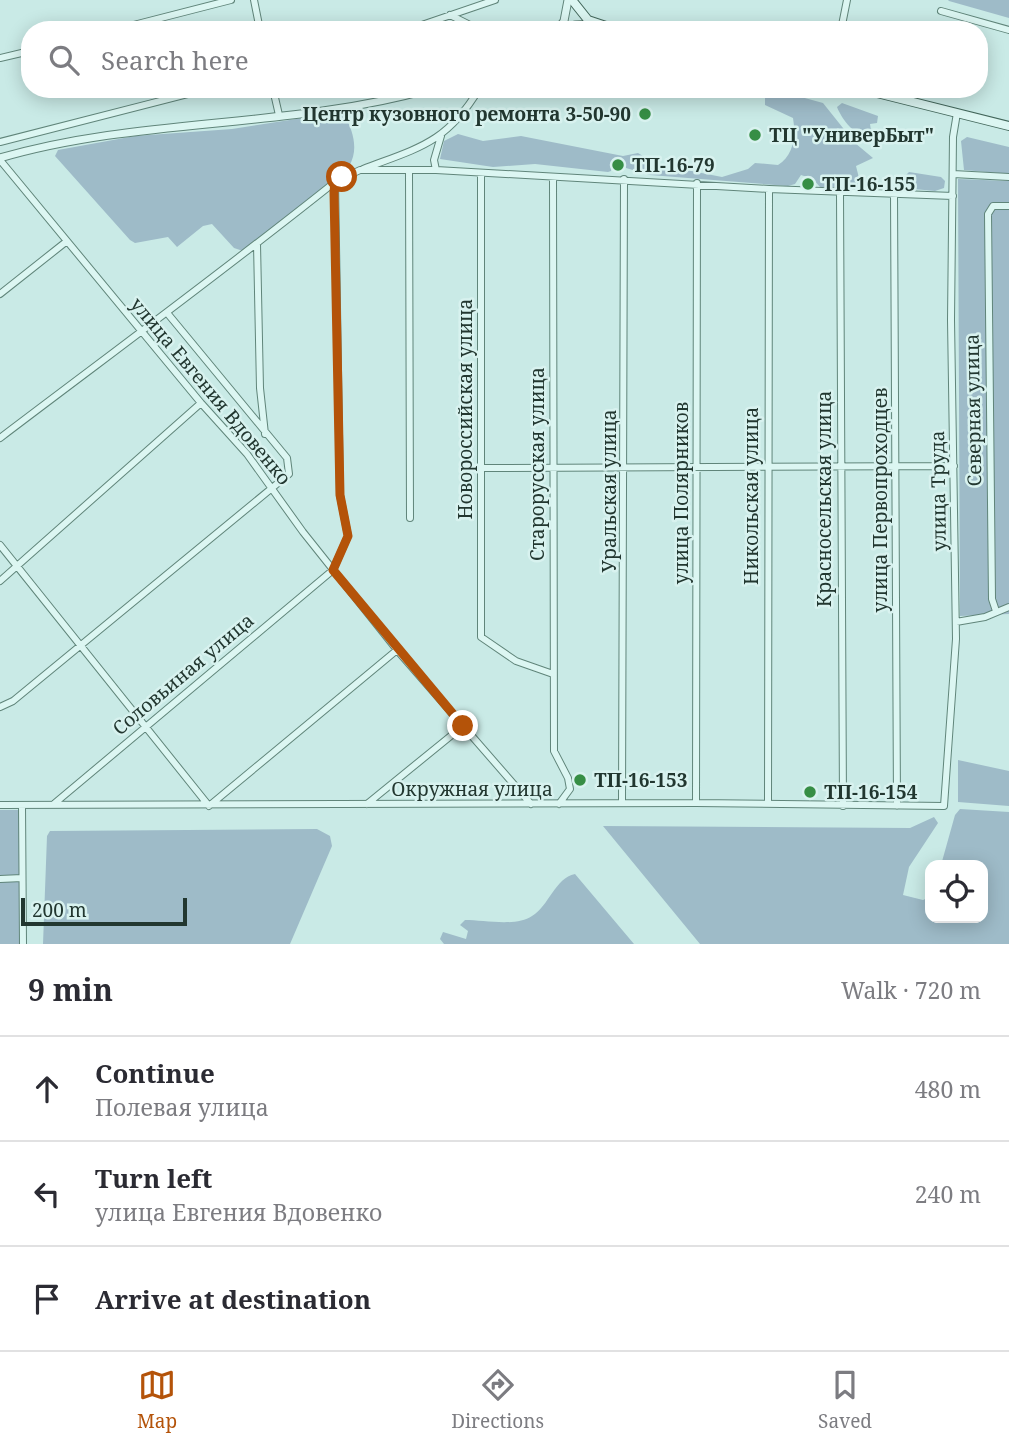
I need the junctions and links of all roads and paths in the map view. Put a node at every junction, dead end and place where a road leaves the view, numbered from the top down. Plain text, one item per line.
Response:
1 (231, 0) edge
2 (254, 0) edge
3 (495, 0) edge
4 (570, 0) edge
5 (847, 0) edge
6 (941, 11) dead end
7 (450, 15) junction
8 (149, 21) edge
9 (258, 21) edge
10 (433, 21) edge
11 (462, 21) edge
12 (564, 21) edge
13 (591, 21) edge
14 (843, 21) edge
15 (977, 21) edge
16 (988, 24) edge
17 (1009, 30) edge
18 (21, 53) edge
19 (0, 58) edge
20 (172, 98) edge
21 (275, 98) edge
22 (393, 98) edge
23 (473, 98) edge
24 (897, 98) edge
25 (957, 113) junction
26 (279, 115) junction
27 (1009, 126) edge
28 (441, 136) junction
29 (0, 142) edge
30 (0, 159) edge
31 (360, 170) junction
32 (409, 170) junction
33 (436, 170) junction
34 (481, 174) junction
35 (953, 174) junction
36 (553, 177) junction
37 (1009, 177) edge
38 (625, 179) junction
39 (335, 182) junction
40 (697, 183) junction
41 (769, 189) junction
42 (840, 193) junction
43 (894, 194) junction
44 (953, 196) junction
45 (1009, 206) edge
46 (67, 240) junction
47 (257, 244) junction
48 (0, 294) edge
49 (168, 314) junction
50 (141, 331) junction
51 (201, 403) junction
52 (265, 435) junction
53 (0, 438) edge
54 (766, 466) junction
55 (839, 466) junction
56 (954, 466) junction
57 (696, 467) junction
58 (895, 467) junction
59 (481, 468) junction
60 (552, 468) junction
61 (625, 468) junction
62 (273, 489) junction
63 (410, 518) dead end
64 (0, 545) edge
65 (16, 566) junction
66 (333, 570) junction
67 (0, 581) edge
68 (1009, 607) edge
69 (996, 611) junction
70 (956, 622) junction
71 (81, 646) junction
72 (397, 650) junction
73 (553, 674) junction
74 (0, 707) edge
75 (463, 726) junction
76 (144, 727) junction
77 (55, 803) junction
78 (622, 803) junction
79 (695, 803) junction
80 (768, 803) junction
81 (367, 804) junction
82 (531, 804) junction
83 (559, 804) junction
84 (0, 805) edge
85 (22, 805) junction
86 (209, 806) junction
87 (843, 806) junction
88 (897, 806) junction
89 (944, 806) joint
90 (22, 878) junction
91 (0, 879) edge
92 (23, 944) edge

1 - 8 street
2 - 9 street
3 - 7 street
4 - 12 street
4 - 13 main road
5 - 14 street
6 - 15 street
7 - 10 street
7 - 11 street
16 - 17 street
18 - 19 street
20 - 29 street
21 - 26 street
22 - 26 street
23 - 28 street
24 - 25 main road
25 - 27 main road
25 - 35 street, улица Труда
26 - 30 street
28 - 31 street
28 - 33 street
30 - 46 street, улица Евгения Вдовенко
31 - 32 street
31 - 39 street
32 - 33 street
32 - 63 street
33 - 34 street
34 - 36 street
34 - 59 street, Новороссийская улица
35 - 37 street
35 - 44 street, улица Труда
36 - 38 street
36 - 60 street, Старорусская улица
38 - 40 street
38 - 61 street, Уральская улица
39 - 47 street
39 - 66 street
40 - 41 street
40 - 57 street, улица Полярников
41 - 42 street
41 - 54 street, Никольская улица
42 - 43 street
42 - 55 street, Красносельская улица
43 - 44 street
43 - 58 street, улица Первопроходцев
44 - 56 street, улица Труда
45 - 69 street, Северная улица
46 - 48 street
46 - 50 street, улица Евгения Вдовенко
47 - 49 street
47 - 52 street
49 - 50 street
49 - 52 street
50 - 51 street, улица Евгения Вдовенко
50 - 53 street
51 - 62 street, улица Евгения Вдовенко
51 - 65 street
52 - 62 street
54 - 55 street
54 - 57 street
54 - 80 street, Никольская улица
55 - 58 street
55 - 87 street, Красносельская улица
56 - 58 street
56 - 70 street, улица Труда
57 - 61 street
57 - 79 street, улица Полярников
58 - 88 street, улица Первопроходцев
59 - 60 street
59 - 73 street, Новороссийская улица
60 - 61 street
60 - 73 street, Старорусская улица
61 - 78 street, Уральская улица
62 - 66 street, улица Евгения Вдовенко
62 - 71 street
64 - 65 street
65 - 67 street
65 - 71 street
66 - 72 street, улица Евгения Вдовенко
66 - 76 street, Соловьиная улица
68 - 69 street
69 - 70 street
70 - 89 street, улица Труда
71 - 74 street
71 - 76 street
72 - 75 street, улица Евгения Вдовенко
72 - 86 street
73 - 83 street, Старорусская улица
75 - 81 street
75 - 82 street, улица Евгения Вдовенко
76 - 77 street, Соловьиная улица
76 - 86 street
77 - 85 street, Окружная улица
77 - 86 street, Окружная улица
78 - 79 street, Окружная улица
78 - 83 street, Окружная улица
79 - 80 street, Окружная улица
80 - 87 street, Окружная улица
81 - 82 street, Окружная улица
81 - 86 street, Окружная улица
82 - 83 street, Окружная улица
84 - 85 street, Окружная улица
85 - 90 street
87 - 88 street, Окружная улица
88 - 89 street, Окружная улица
90 - 91 street
90 - 92 street

